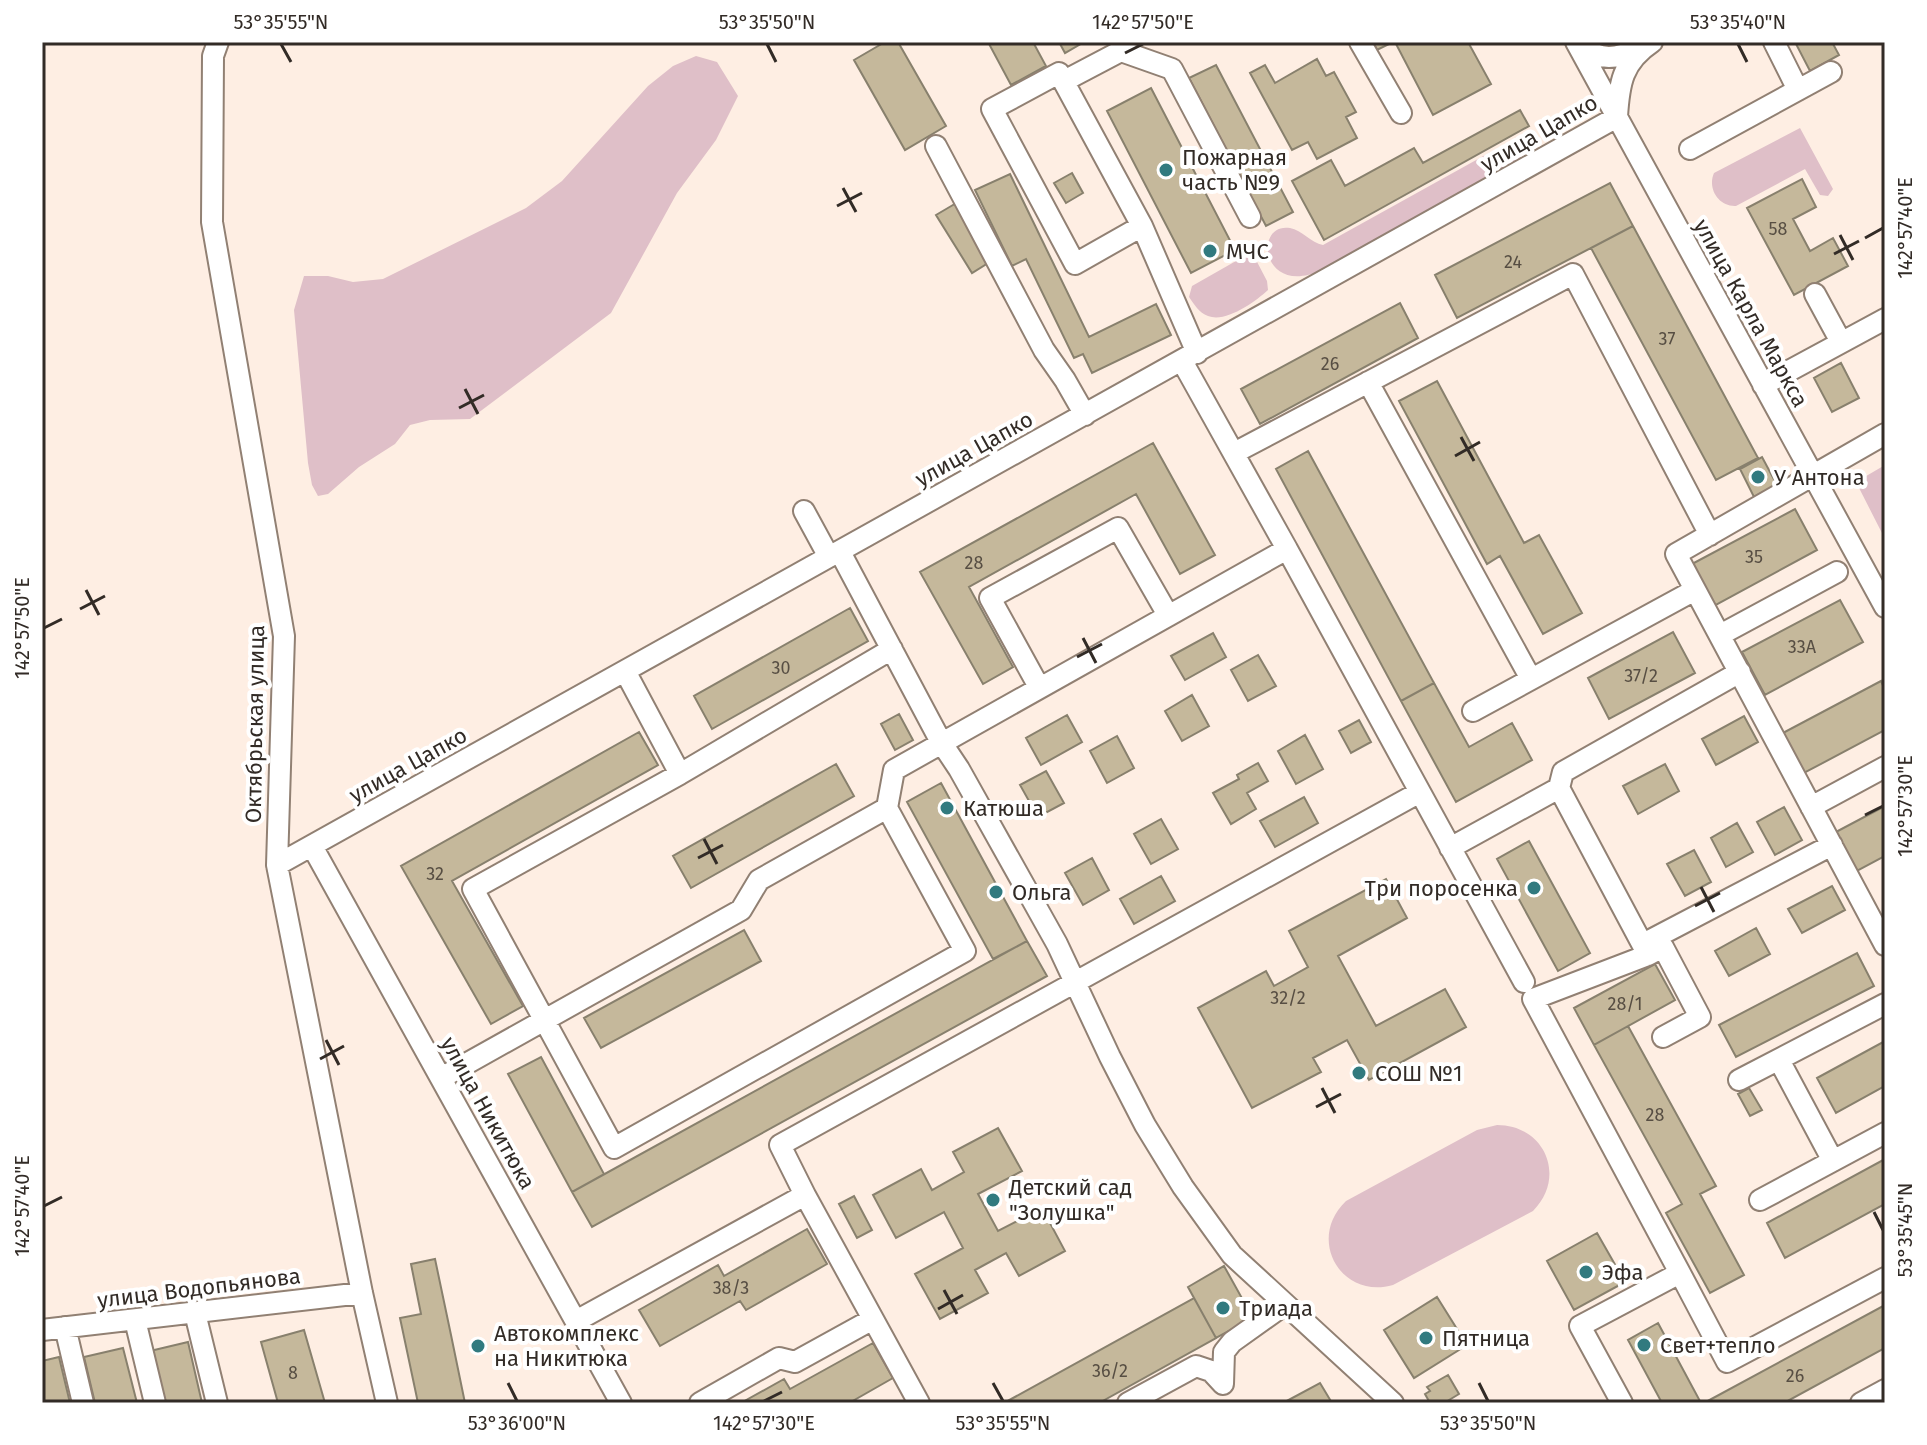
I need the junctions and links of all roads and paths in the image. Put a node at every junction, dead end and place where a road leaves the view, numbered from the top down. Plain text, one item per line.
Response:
1 (218, 42) edge
2 (1360, 42) edge
3 (1576, 42) edge
4 (1774, 42) edge
5 (1650, 43) edge
6 (1831, 72) dead end
7 (1064, 81) junction
8 (1798, 90) junction
9 (1401, 113) dead end
10 (1617, 117) junction
11 (936, 146) dead end
12 (1690, 149) dead end
13 (1250, 217) dead end
14 (1142, 226) junction
15 (1815, 294) dead end
16 (1885, 319) edge
17 (1841, 342) junction
18 (1189, 357) junction
19 (1368, 382) junction
20 (1763, 385) junction
21 (1085, 415) junction
22 (1885, 434) edge
23 (1234, 453) junction
24 (1813, 474) junction
25 (804, 511) dead end
26 (1710, 535) junction
27 (1287, 549) junction
28 (834, 555) junction
29 (1837, 572) dead end
30 (1695, 590) junction
31 (1885, 607) edge
32 (1168, 615) junction
33 (1720, 635) junction
34 (892, 649) junction
35 (625, 671) junction
36 (1740, 672) junction
37 (1531, 679) junction
38 (1039, 687) junction
39 (1473, 711) dead end
40 (941, 742) junction
41 (1885, 767) edge
42 (680, 774) junction
43 (1559, 788) junction
44 (1420, 792) junction
45 (1811, 807) junction
46 (887, 808) junction
47 (1832, 845) junction
48 (312, 846) junction
49 (1450, 848) junction
50 (277, 865) junction
51 (1885, 945) edge
52 (1645, 950) junction
53 (1073, 982) junction
54 (1524, 982) dead end
55 (1885, 1004) edge
56 (545, 1020) junction
57 (1663, 1037) dead end
58 (1779, 1060) junction
59 (441, 1078) junction
60 (1739, 1080) dead end
61 (1885, 1133) edge
62 (1833, 1161) junction
63 (805, 1195) junction
64 (1760, 1200) dead end
65 (1680, 1273) junction
66 (1885, 1278) edge
67 (362, 1293) junction
68 (1284, 1305) junction
69 (195, 1313) junction
70 (873, 1319) junction
71 (135, 1320) junction
72 (576, 1321) junction
73 (65, 1327) junction
74 (42, 1330) edge
75 (1885, 1390) edge
76 (1223, 1393) edge
77 (83, 1403) edge
78 (155, 1403) edge
79 (217, 1403) edge
80 (387, 1403) edge
81 (621, 1403) edge
82 (700, 1403) edge
83 (919, 1403) edge
84 (1128, 1403) edge
85 (1393, 1403) edge
86 (1622, 1403) edge
87 (1861, 1403) edge

1 - 50 street, Октябрьская улица
2 - 9 street
3 - 5 street
3 - 10 street, улица Карла Маркса
4 - 8 street
5 - 10 street, улица Цапко
6 - 8 street
7 - 13 street
7 - 14 street
7 - 14 street
8 - 12 street
10 - 18 street, улица Цапко
10 - 20 street, улица Карла Маркса
11 - 21 street
14 - 18 street
15 - 17 street
16 - 17 street
17 - 20 street
18 - 21 street, улица Цапко
18 - 23 street
19 - 23 street
19 - 26 street
19 - 37 street
20 - 24 street, улица Карла Маркса
21 - 28 street, улица Цапко
22 - 24 street
23 - 27 street
24 - 26 street
24 - 31 street, улица Карла Маркса
25 - 28 street
26 - 30 street
27 - 32 street
27 - 44 street
28 - 34 street
28 - 35 street, улица Цапко
29 - 33 street
30 - 33 street
30 - 37 street
32 - 38 street
32 - 38 street
33 - 36 street
34 - 40 street
34 - 42 street
35 - 42 street
35 - 48 street, улица Цапко
36 - 43 street
36 - 45 street
37 - 39 street
38 - 40 street
40 - 46 street
40 - 53 street
41 - 45 street
42 - 56 street
43 - 49 street
43 - 52 street
44 - 49 street
44 - 53 street
45 - 47 street
46 - 56 street
46 - 56 street
47 - 51 street
47 - 52 street
48 - 50 street, улица Цапко
48 - 59 street, улица Никитюка
49 - 54 street
50 - 67 street, Октябрьская улица
52 - 57 street
52 - 65 street
53 - 63 street
53 - 68 street
55 - 58 street
56 - 59 street
58 - 60 street
58 - 62 street
59 - 72 street, улица Никитюка
61 - 62 street
62 - 64 street
63 - 70 street
63 - 72 street
65 - 66 street
65 - 86 street
67 - 69 street, улица Водопьянова
67 - 80 street, Октябрьская улица
68 - 76 street
68 - 85 street
69 - 71 street, улица Водопьянова
69 - 79 street
70 - 82 street
70 - 83 street
71 - 73 street, улица Водопьянова
71 - 78 street
72 - 81 street, улица Никитюка
73 - 74 street, улица Водопьянова
73 - 77 street
75 - 87 street
76 - 84 street

